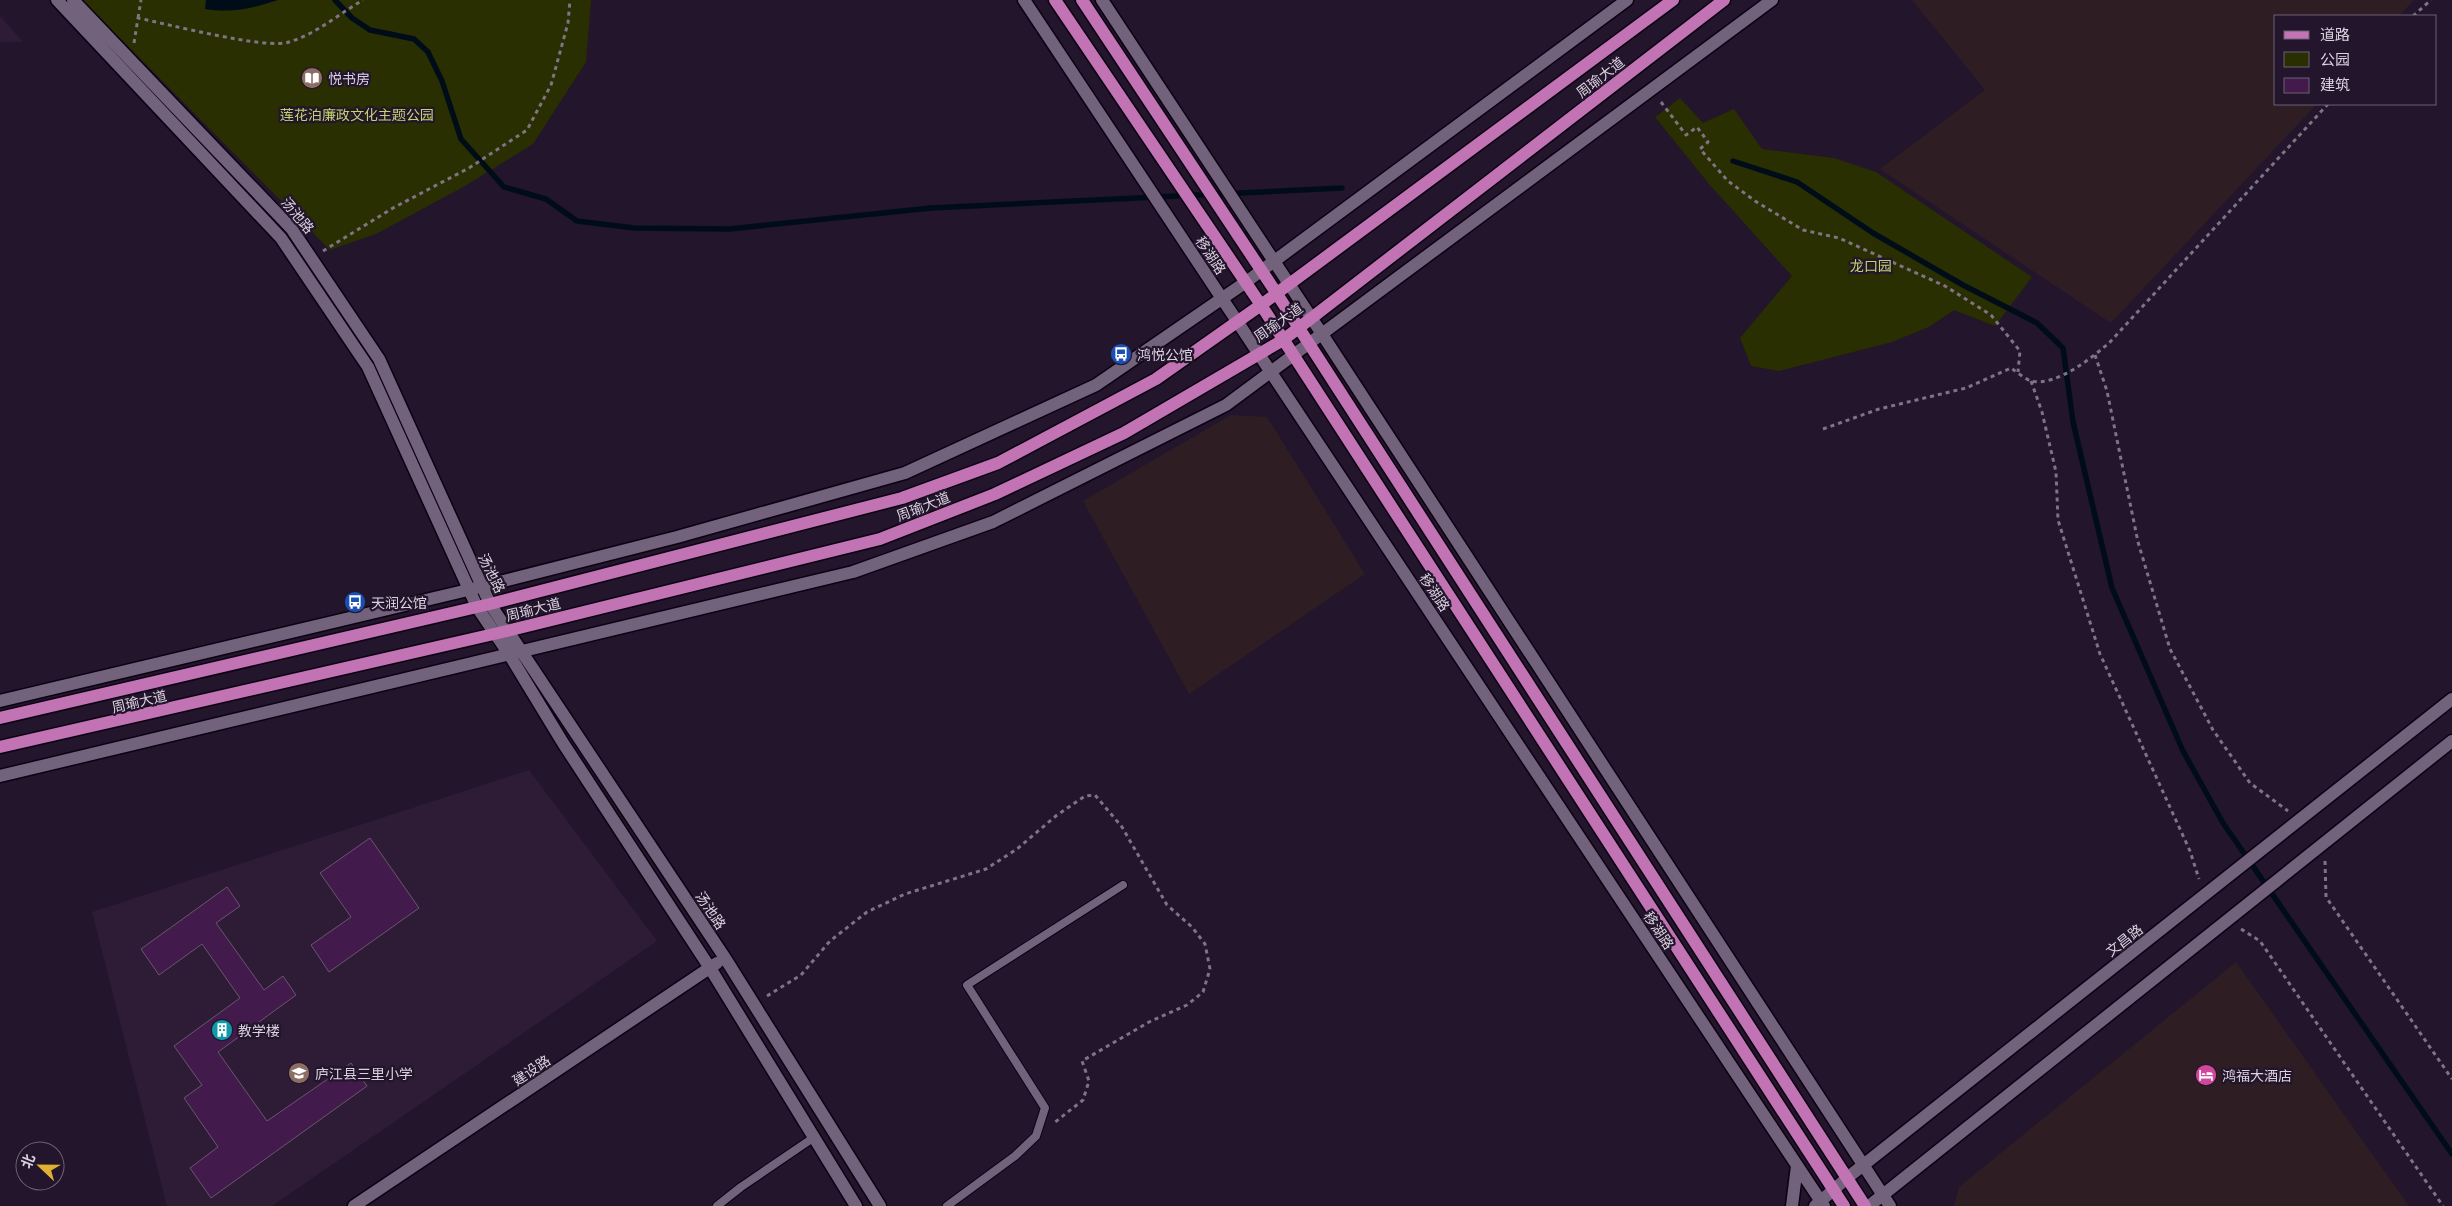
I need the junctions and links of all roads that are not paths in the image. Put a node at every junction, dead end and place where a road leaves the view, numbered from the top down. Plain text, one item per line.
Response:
1 (57, 0) edge
2 (73, 0) edge
3 (1024, 0) edge
4 (1055, 0) edge
5 (1082, 0) edge
6 (1102, 0) edge
7 (1627, 0) edge
8 (1673, 0) edge
9 (1724, 0) edge
10 (1772, 0) edge
11 (1274, 260) junction
12 (1261, 270) junction
13 (1246, 282) junction
14 (1290, 284) junction
15 (1277, 294) junction
16 (1222, 298) junction
17 (1261, 305) junction
18 (1312, 318) junction
19 (1238, 322) junction
20 (1299, 328) junction
21 (1322, 334) junction
22 (1284, 340) junction
23 (1308, 344) junction
24 (1259, 354) junction
25 (1293, 355) junction
26 (1271, 372) junction
27 (474, 588) junction
28 (490, 604) junction
29 (477, 607) junction
30 (501, 632) junction
31 (514, 653) junction
32 (2452, 699) edge
33 (0, 701) edge
34 (0, 718) edge
35 (2452, 741) edge
36 (0, 747) edge
37 (0, 776) edge
38 (1124, 885) dead end
39 (725, 958) junction
40 (710, 968) junction
41 (813, 1138) junction
42 (1864, 1164) junction
43 (1797, 1166) junction
44 (1846, 1178) junction
45 (1834, 1190) junction
46 (1883, 1195) junction
47 (1820, 1204) edge
48 (354, 1206) edge
49 (717, 1206) edge
50 (856, 1206) edge
51 (880, 1206) edge
52 (947, 1206) edge
53 (1792, 1206) edge
54 (1844, 1206) edge
55 (1865, 1206) edge
56 (1869, 1206) edge
57 (1890, 1206) edge

1 - 27 street, 汤池路
2 - 27 street, 汤池路
3 - 16 street, 移湖路
4 - 13 main road, 移湖路
5 - 12 main road, 移湖路
6 - 11 street
7 - 11 street
8 - 14 main road, 周瑜大道
9 - 18 main road, 周瑜大道
10 - 21 street
11 - 12 street
11 - 14 street
12 - 13 street
12 - 15 main road, 移湖路
13 - 16 street
13 - 17 main road, 移湖路
14 - 15 main road, 周瑜大道
14 - 18 street
15 - 17 main road, 周瑜大道
15 - 20 main road, 移湖路
16 - 19 street, 移湖路
16 - 27 street
17 - 19 main road, 周瑜大道
17 - 22 main road, 移湖路
18 - 20 main road, 周瑜大道
18 - 21 street
19 - 24 street, 移湖路
19 - 28 main road, 周瑜大道
20 - 22 main road, 周瑜大道
20 - 23 main road, 移湖路
21 - 23 street
21 - 42 street
22 - 24 main road, 周瑜大道
22 - 25 main road, 移湖路
23 - 25 street
23 - 44 main road, 移湖路
24 - 26 street, 移湖路
24 - 30 main road, 周瑜大道
25 - 26 street
25 - 45 main road, 移湖路
26 - 31 street
26 - 43 street, 移湖路
27 - 28 street, 汤池路
27 - 29 street, 汤池路
27 - 33 street
28 - 29 main road, 周瑜大道
28 - 30 street, 汤池路
29 - 30 street, 汤池路
29 - 34 main road, 周瑜大道
30 - 31 street, 汤池路
30 - 36 main road, 周瑜大道
31 - 37 street
31 - 39 street, 汤池路
31 - 40 street, 汤池路
32 - 42 street, 文昌路
35 - 46 street
38 - 52 lane
39 - 40 street, 建设路
39 - 51 street, 汤池路
40 - 41 street, 汤池路
40 - 48 street, 建设路
41 - 49 lane
41 - 50 street, 汤池路
42 - 44 street, 文昌路
42 - 46 street
43 - 47 street, 移湖路
43 - 53 street
44 - 45 street, 文昌路
44 - 55 main road, 移湖路
45 - 47 street, 文昌路
45 - 54 main road, 移湖路
46 - 56 street
46 - 57 street

